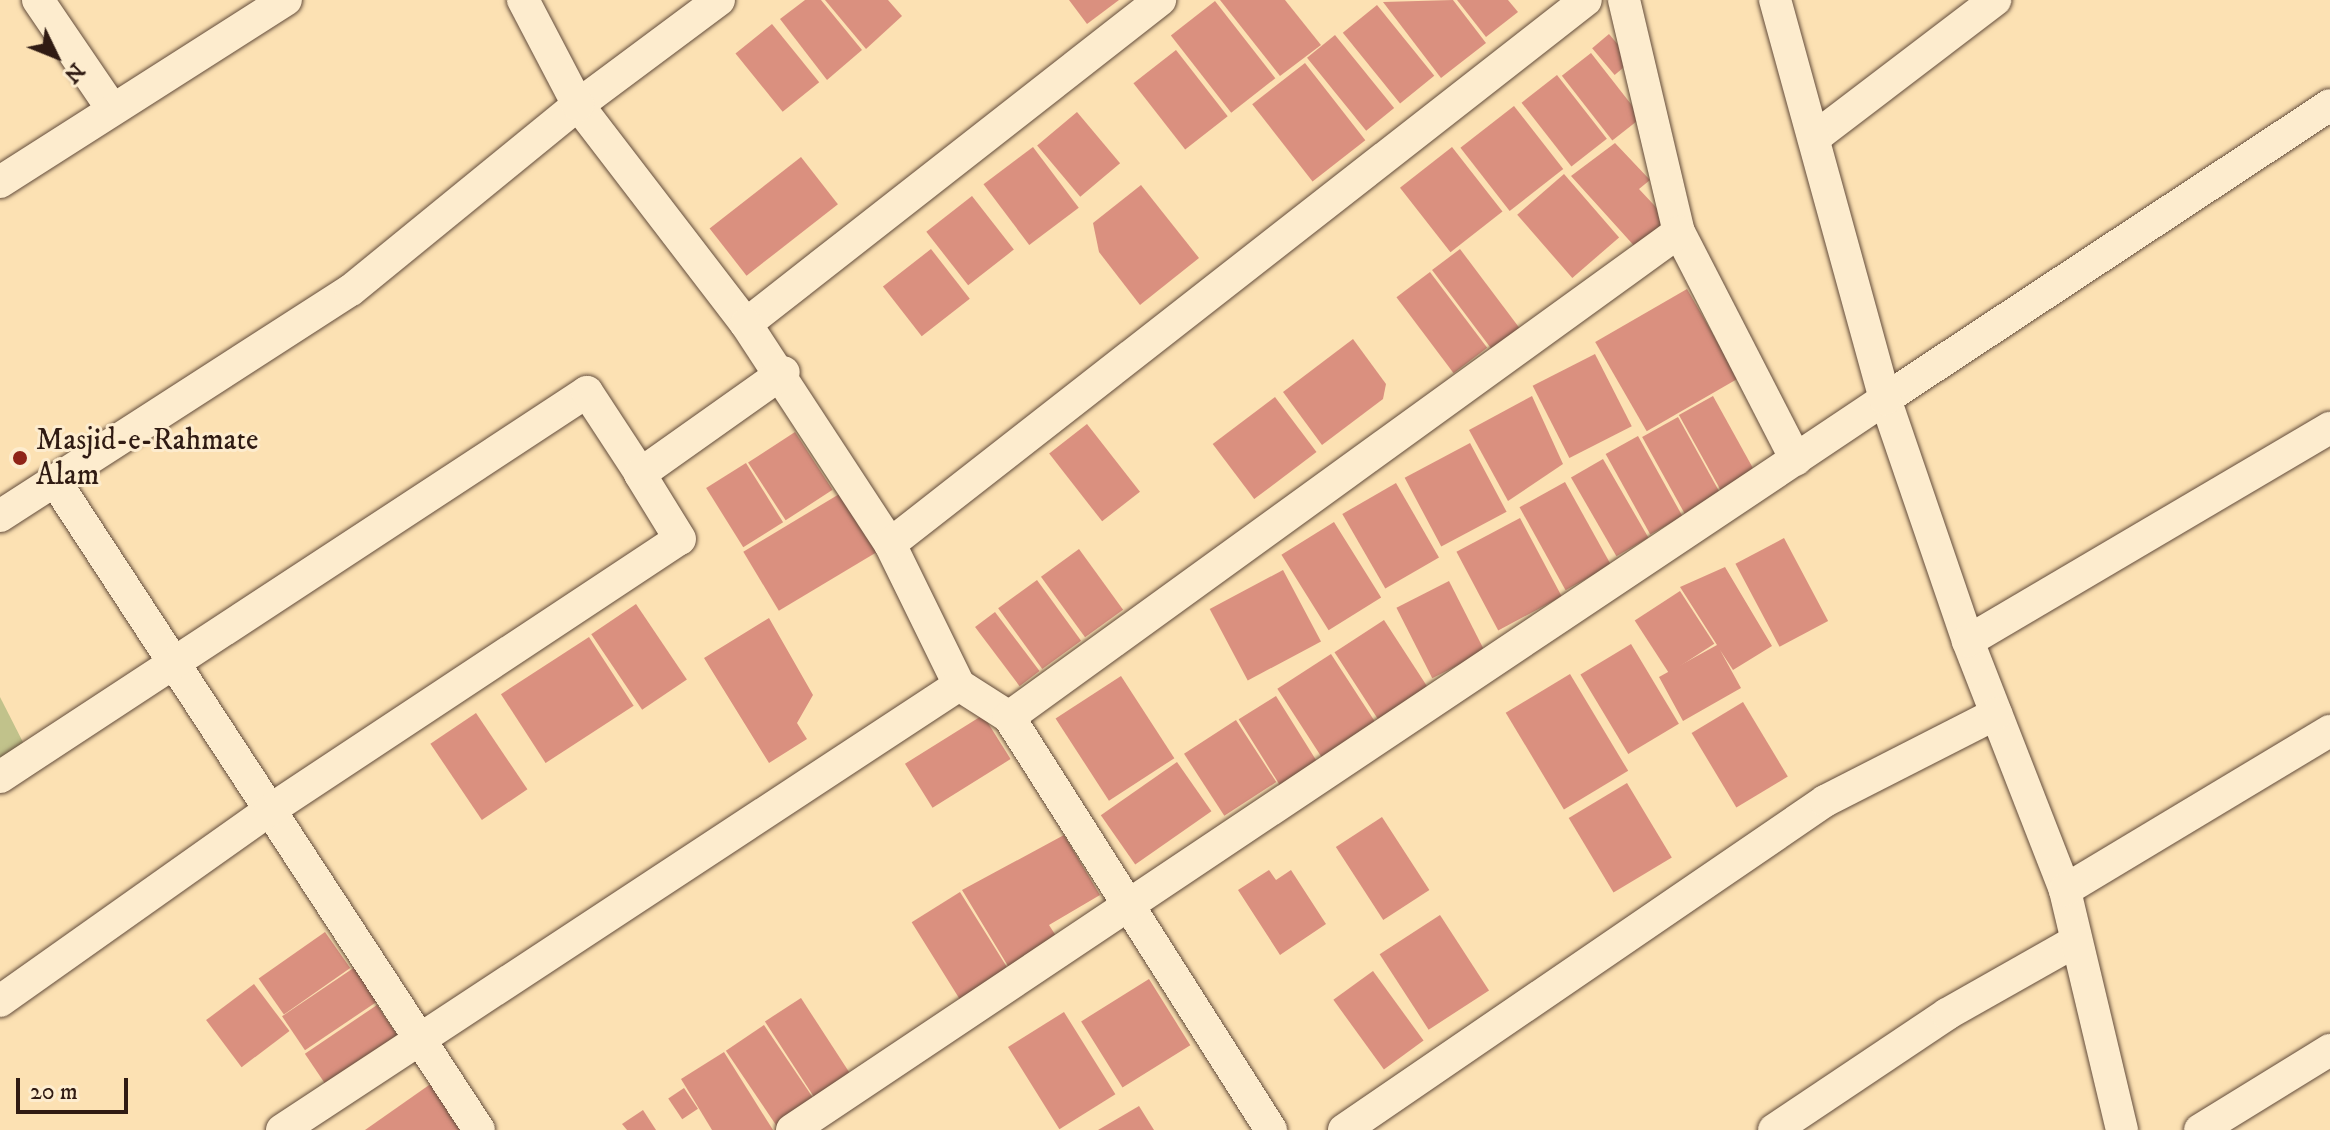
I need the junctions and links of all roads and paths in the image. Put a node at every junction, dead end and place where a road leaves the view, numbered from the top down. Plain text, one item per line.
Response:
1 (38, 0) edge
2 (286, 0) edge
3 (523, 0) edge
4 (719, 0) edge
5 (1160, 0) edge
6 (1586, 0) edge
7 (1624, 0) edge
8 (1775, 0) edge
9 (1995, 0) edge
10 (578, 105) junction
11 (2330, 105) edge
12 (110, 106) junction
13 (1814, 138) junction
14 (0, 182) edge
15 (1679, 232) junction
16 (746, 324) junction
17 (784, 372) junction
18 (1885, 399) junction
19 (2330, 428) edge
20 (1796, 460) junction
21 (642, 476) junction
22 (55, 481) junction
23 (0, 516) edge
24 (890, 544) junction
25 (1968, 641) junction
26 (174, 663) junction
27 (959, 685) junction
28 (1996, 714) junction
29 (1009, 717) junction
30 (2330, 731) edge
31 (0, 777) edge
32 (270, 810) junction
33 (2065, 890) junction
34 (1129, 909) junction
35 (2076, 941) junction
36 (0, 1001) edge
37 (418, 1037) junction
38 (2330, 1050) edge
39 (282, 1130) edge
40 (479, 1130) edge
41 (792, 1130) edge
42 (1271, 1130) edge
43 (1344, 1130) edge
44 (1774, 1130) edge
45 (2122, 1130) edge
46 (2200, 1130) edge

1 - 12 street
2 - 12 street
3 - 10 street
4 - 10 street
5 - 16 street
6 - 24 street
7 - 15 street
8 - 13 street
9 - 13 street
10 - 16 street
10 - 22 street
11 - 18 street
12 - 14 street
13 - 18 street
15 - 20 street
15 - 29 street
16 - 17 street
17 - 21 street
17 - 24 street
18 - 20 street
18 - 25 street
19 - 25 street
20 - 34 street
21 - 26 street
21 - 32 street
22 - 23 street
22 - 26 street
24 - 27 street
25 - 28 street
26 - 31 street
26 - 32 street
27 - 29 street
27 - 37 street
28 - 33 street
28 - 43 street
29 - 34 street
30 - 33 street
32 - 36 street
32 - 37 street
33 - 35 street
34 - 41 street
34 - 42 street
35 - 44 street
35 - 45 street
37 - 39 street
37 - 40 street
38 - 46 street

